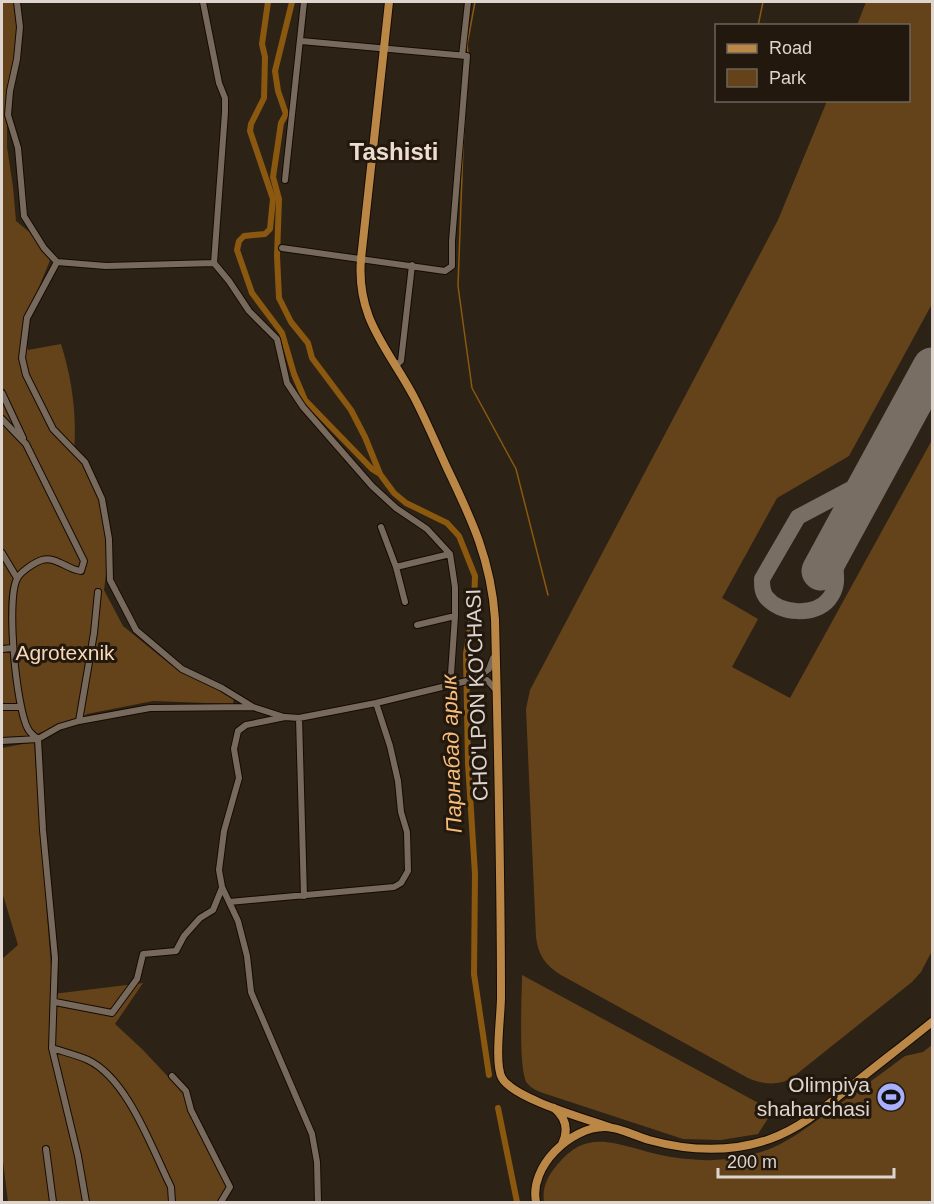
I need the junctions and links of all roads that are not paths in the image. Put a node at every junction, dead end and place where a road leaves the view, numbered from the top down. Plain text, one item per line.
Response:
1 (17, 2) edge
2 (203, 2) edge
3 (304, 2) edge
4 (389, 2) edge
5 (468, 2) edge
6 (301, 40) junction
7 (384, 50) junction
8 (462, 56) junction
9 (285, 180) dead end
10 (282, 248) dead end
11 (361, 259) junction
12 (57, 262) junction
13 (214, 263) junction
14 (412, 265) junction
15 (395, 366) junction
16 (2, 393) edge
17 (2, 418) edge
18 (26, 444) junction
19 (381, 526) dead end
20 (2, 553) edge
21 (450, 554) junction
22 (396, 567) junction
23 (17, 578) junction
24 (98, 592) dead end
25 (405, 602) dead end
26 (456, 616) junction
27 (417, 625) dead end
28 (496, 646) junction
29 (2, 648) edge
30 (13, 648) junction
31 (475, 679) junction
32 (456, 684) junction
33 (497, 695) junction
34 (376, 703) junction
35 (2, 707) edge
36 (20, 707) junction
37 (253, 707) junction
38 (285, 717) junction
39 (299, 718) junction
40 (79, 721) junction
41 (38, 739) junction
42 (2, 741) edge
43 (222, 887) junction
44 (304, 896) junction
45 (229, 902) junction
46 (55, 1002) junction
47 (933, 1022) edge
48 (52, 1048) junction
49 (172, 1076) dead end
50 (552, 1106) junction
51 (612, 1128) junction
52 (560, 1146) junction
53 (46, 1149) dead end
54 (53, 1203) edge
55 (86, 1203) edge
56 (172, 1203) edge
57 (221, 1203) edge
58 (318, 1203) edge
59 (536, 1203) edge

1 - 12 street
2 - 13 street
3 - 6 street
4 - 7 main road, CHO'LPON KO'CHASI
5 - 8 street
6 - 7 street
6 - 9 street
7 - 8 street
7 - 11 main road, CHO'LPON KO'CHASI
8 - 14 street
10 - 11 street
11 - 14 street
11 - 15 main road, CHO'LPON KO'CHASI
12 - 13 street
12 - 37 street
13 - 21 street
14 - 15 street
15 - 28 main road, CHO'LPON KO'CHASI
16 - 18 street
17 - 18 street
18 - 23 street
19 - 22 street
20 - 23 street
21 - 22 street
21 - 26 street
22 - 25 street
23 - 30 street
24 - 40 street
26 - 27 street
26 - 32 street
28 - 31 street
28 - 33 main road, CHO'LPON KO'CHASI
29 - 30 street
30 - 36 street
31 - 32 street
31 - 33 street
32 - 34 street
33 - 50 main road, CHO'LPON KO'CHASI
34 - 39 street
34 - 44 street
35 - 36 street
36 - 41 street
37 - 38 street
37 - 40 street
38 - 39 street
38 - 43 street
39 - 44 street
40 - 41 street
41 - 42 street
41 - 46 street
43 - 45 street
43 - 46 street
44 - 45 street
45 - 58 street
46 - 48 street
47 - 51 main road, CHO'LPON KO'CHASI
48 - 55 street
48 - 56 street
49 - 57 street
50 - 51 main road, CHO'LPON KO'CHASI
50 - 52 main road
51 - 52 main road
52 - 59 main road
53 - 54 street

